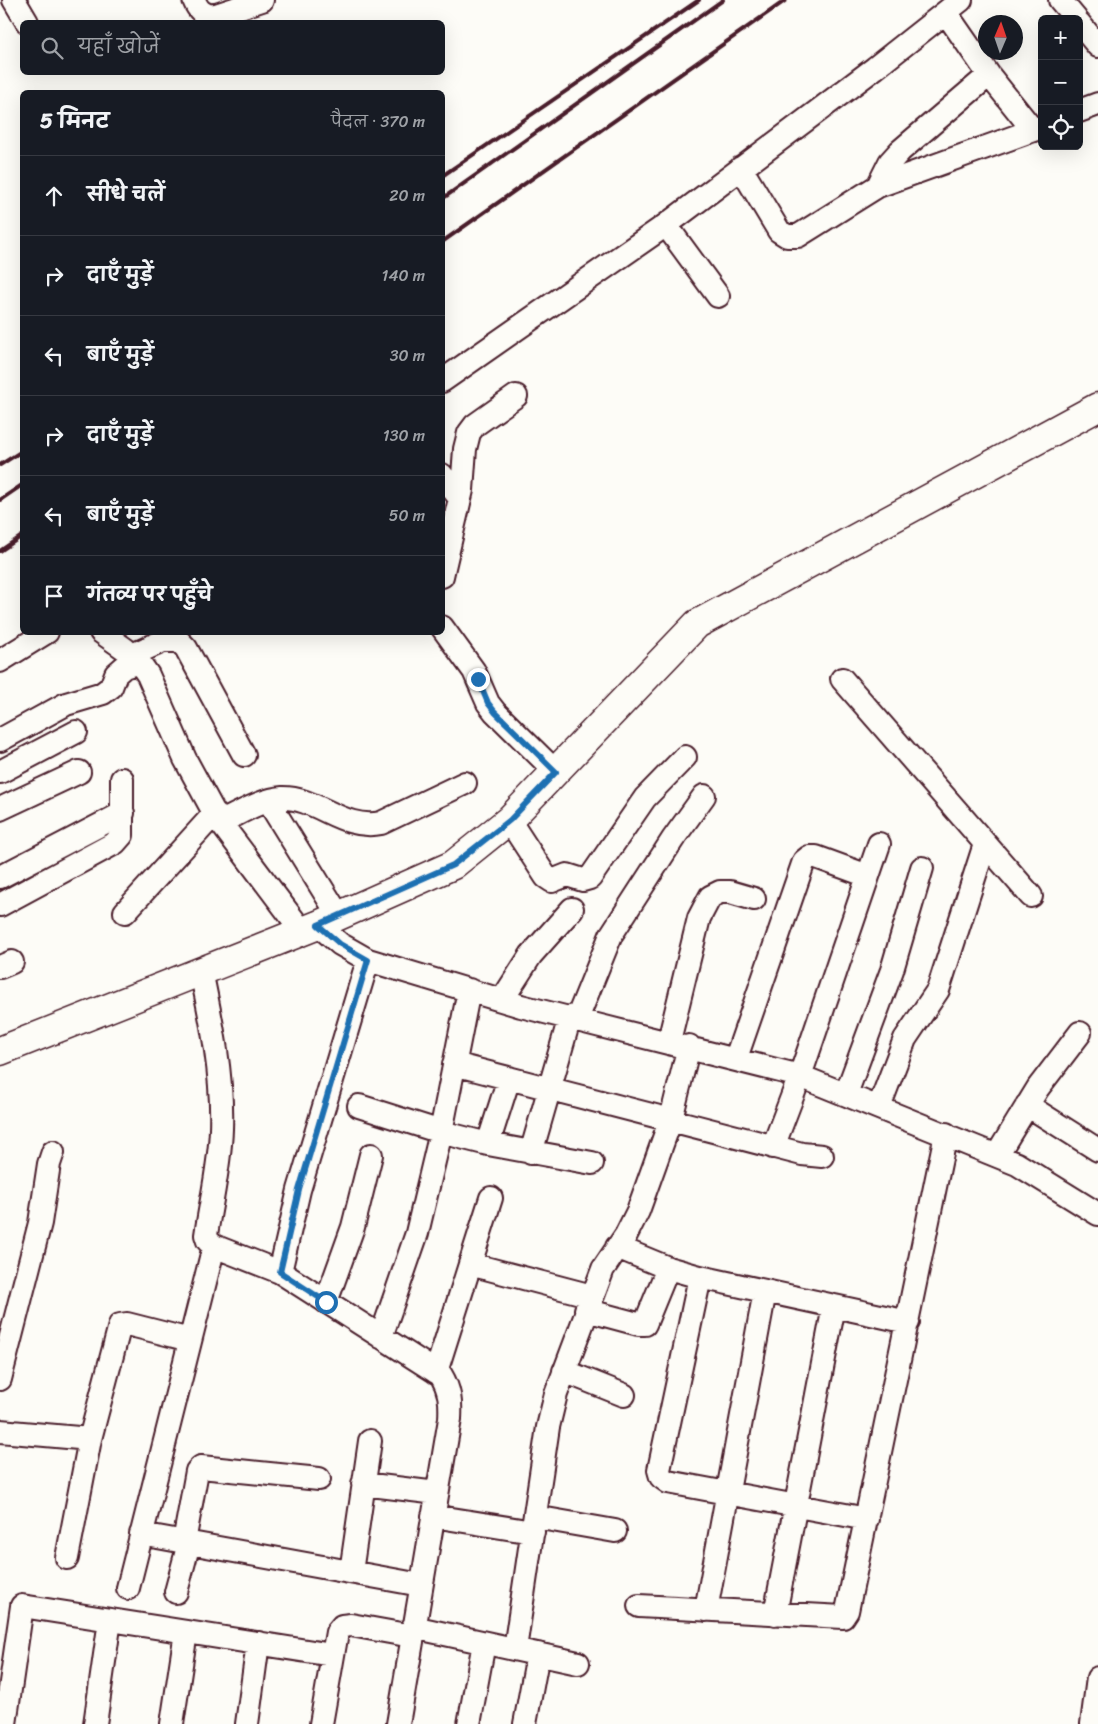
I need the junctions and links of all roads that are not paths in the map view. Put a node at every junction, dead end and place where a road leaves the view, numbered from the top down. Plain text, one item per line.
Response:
1 (14, 0) edge
2 (194, 0) edge
3 (262, 0) edge
4 (1060, 0) edge
5 (954, 7) edge
6 (1073, 15) edge
7 (26, 20) edge
8 (1083, 28) edge
9 (1098, 46) edge
10 (989, 75) junction
11 (1098, 104) edge
12 (1083, 110) edge
13 (1037, 128) edge
14 (740, 168) junction
15 (878, 186) junction
16 (666, 225) junction
17 (718, 296) dead end
18 (445, 379) edge
19 (516, 396) dead end
20 (1098, 407) edge
21 (445, 479) edge
22 (460, 499) junction
23 (447, 526) edge
24 (445, 546) edge
25 (445, 631) edge
26 (42, 635) edge
27 (105, 635) edge
28 (132, 655) junction
29 (0, 661) edge
30 (842, 679) dead end
31 (76, 732) dead end
32 (0, 740) edge
33 (244, 756) dead end
34 (685, 757) dead end
35 (564, 762) junction
36 (0, 772) edge
37 (79, 772) dead end
38 (122, 779) dead end
39 (465, 784) dead end
40 (704, 796) dead end
41 (268, 801) junction
42 (0, 810) edge
43 (122, 813) junction
44 (218, 818) junction
45 (510, 820) junction
46 (879, 844) dead end
47 (985, 844) junction
48 (922, 868) dead end
49 (868, 876) junction
50 (0, 877) edge
51 (1031, 896) dead end
52 (754, 900) dead end
53 (0, 904) edge
54 (572, 909) dead end
55 (125, 912) dead end
56 (320, 924) junction
57 (368, 960) junction
58 (201, 971) junction
59 (469, 990) junction
60 (502, 1000) junction
61 (573, 1018) junction
62 (1080, 1033) dead end
63 (679, 1044) junction
64 (0, 1051) edge
65 (736, 1058) junction
66 (454, 1064) junction
67 (800, 1076) junction
68 (509, 1078) junction
69 (550, 1088) junction
70 (846, 1094) junction
71 (359, 1106) dead end
72 (1027, 1106) junction
73 (880, 1107) junction
74 (671, 1118) junction
75 (441, 1132) junction
76 (946, 1134) junction
77 (488, 1144) junction
78 (774, 1147) junction
79 (1098, 1150) edge
80 (53, 1152) dead end
81 (532, 1153) junction
82 (371, 1155) dead end
83 (997, 1155) junction
84 (822, 1156) dead end
85 (592, 1163) dead end
86 (491, 1198) dead end
87 (1098, 1214) edge
88 (214, 1246) junction
89 (617, 1247) junction
90 (470, 1264) junction
91 (668, 1268) junction
92 (280, 1272) junction
93 (700, 1277) junction
94 (765, 1291) junction
95 (326, 1302) junction
96 (589, 1303) junction
97 (834, 1306) junction
98 (908, 1322) junction
99 (381, 1337) junction
100 (190, 1340) junction
101 (564, 1371) junction
102 (436, 1372) junction
103 (0, 1379) edge
104 (624, 1395) dead end
105 (0, 1431) edge
106 (90, 1439) junction
107 (370, 1441) dead end
108 (319, 1479) dead end
109 (364, 1484) junction
110 (437, 1493) junction
111 (727, 1494) junction
112 (796, 1507) junction
113 (433, 1516) junction
114 (867, 1519) junction
115 (534, 1525) junction
116 (615, 1530) dead end
117 (141, 1534) junction
118 (187, 1542) junction
119 (67, 1558) dead end
120 (351, 1572) junction
121 (421, 1585) junction
122 (128, 1588) dead end
123 (176, 1592) dead end
124 (639, 1606) dead end
125 (706, 1610) junction
126 (775, 1614) junction
127 (110, 1620) junction
128 (186, 1632) junction
129 (412, 1632) junction
130 (258, 1643) junction
131 (484, 1643) junction
132 (515, 1649) junction
133 (538, 1654) junction
134 (332, 1655) junction
135 (578, 1663) dead end
136 (1098, 1678) edge
137 (4, 1680) edge
138 (5, 1724) edge
139 (95, 1724) edge
140 (172, 1724) edge
141 (246, 1724) edge
142 (321, 1724) edge
143 (398, 1724) edge
144 (469, 1724) edge
145 (525, 1724) edge
146 (1092, 1724) edge

1 - 7 street
2 - 3 street
4 - 6 street
5 - 10 street
5 - 14 street
8 - 9 street
10 - 13 street
10 - 15 street
11 - 12 street
13 - 15 street
14 - 15 street
14 - 16 street
16 - 17 street
16 - 18 street
19 - 22 street
20 - 35 main road
21 - 22 street
22 - 23 street
23 - 24 street
25 - 35 street
26 - 29 street
27 - 28 street
28 - 32 street
28 - 33 street
28 - 44 street
30 - 47 street
31 - 36 street
34 - 45 street
35 - 45 main road
37 - 42 street
38 - 43 street
39 - 41 street
40 - 61 street
41 - 44 street
41 - 56 street
43 - 50 street
43 - 53 street
44 - 55 street
44 - 56 street
45 - 56 main road
46 - 49 street
47 - 51 street
47 - 73 street
48 - 70 street
49 - 65 street
49 - 67 street
52 - 63 street
54 - 60 street
56 - 57 street
56 - 58 main road
57 - 59 street
57 - 92 street
58 - 64 main road
58 - 88 street
59 - 60 street
59 - 66 street
60 - 61 street
61 - 63 street
61 - 69 street
62 - 72 street
63 - 65 street
63 - 74 street
65 - 67 street
66 - 68 street
66 - 75 street
67 - 70 street
67 - 78 street
68 - 69 street
68 - 77 street
69 - 74 street
69 - 81 street
70 - 73 street
71 - 75 street
72 - 79 street
72 - 83 street
73 - 76 street
74 - 78 street
74 - 89 street
75 - 77 street
75 - 99 street
76 - 83 street
76 - 98 street
77 - 81 street
78 - 84 street
80 - 103 street
81 - 85 street
82 - 95 street
83 - 87 street
86 - 90 street
88 - 92 street
88 - 100 street
89 - 91 street
89 - 96 street
90 - 96 street
90 - 102 street
91 - 93 street
91 - 96 street
92 - 95 street
93 - 94 street
93 - 111 street
94 - 97 street
94 - 111 street
95 - 99 street
96 - 101 street
97 - 98 street
97 - 112 street
98 - 114 street
99 - 102 street
100 - 106 street
100 - 117 street
101 - 104 street
101 - 115 street
102 - 110 street
105 - 106 street
106 - 119 street
107 - 109 street
108 - 118 street
109 - 110 street
109 - 120 street
110 - 113 street
111 - 112 street
111 - 125 street
112 - 114 street
112 - 126 street
113 - 115 street
113 - 121 street
114 - 126 street
115 - 116 street
115 - 132 street
117 - 118 street
117 - 122 street
118 - 120 street
118 - 123 street
120 - 121 street
121 - 129 street
124 - 125 street
125 - 126 street
127 - 128 street
127 - 137 street
127 - 139 street
128 - 130 street
128 - 140 street
129 - 131 street
129 - 134 street
129 - 143 street
130 - 134 street
130 - 141 street
131 - 132 street
131 - 144 street
132 - 133 street
133 - 135 street
133 - 145 street
134 - 142 street
136 - 146 street
137 - 138 street

